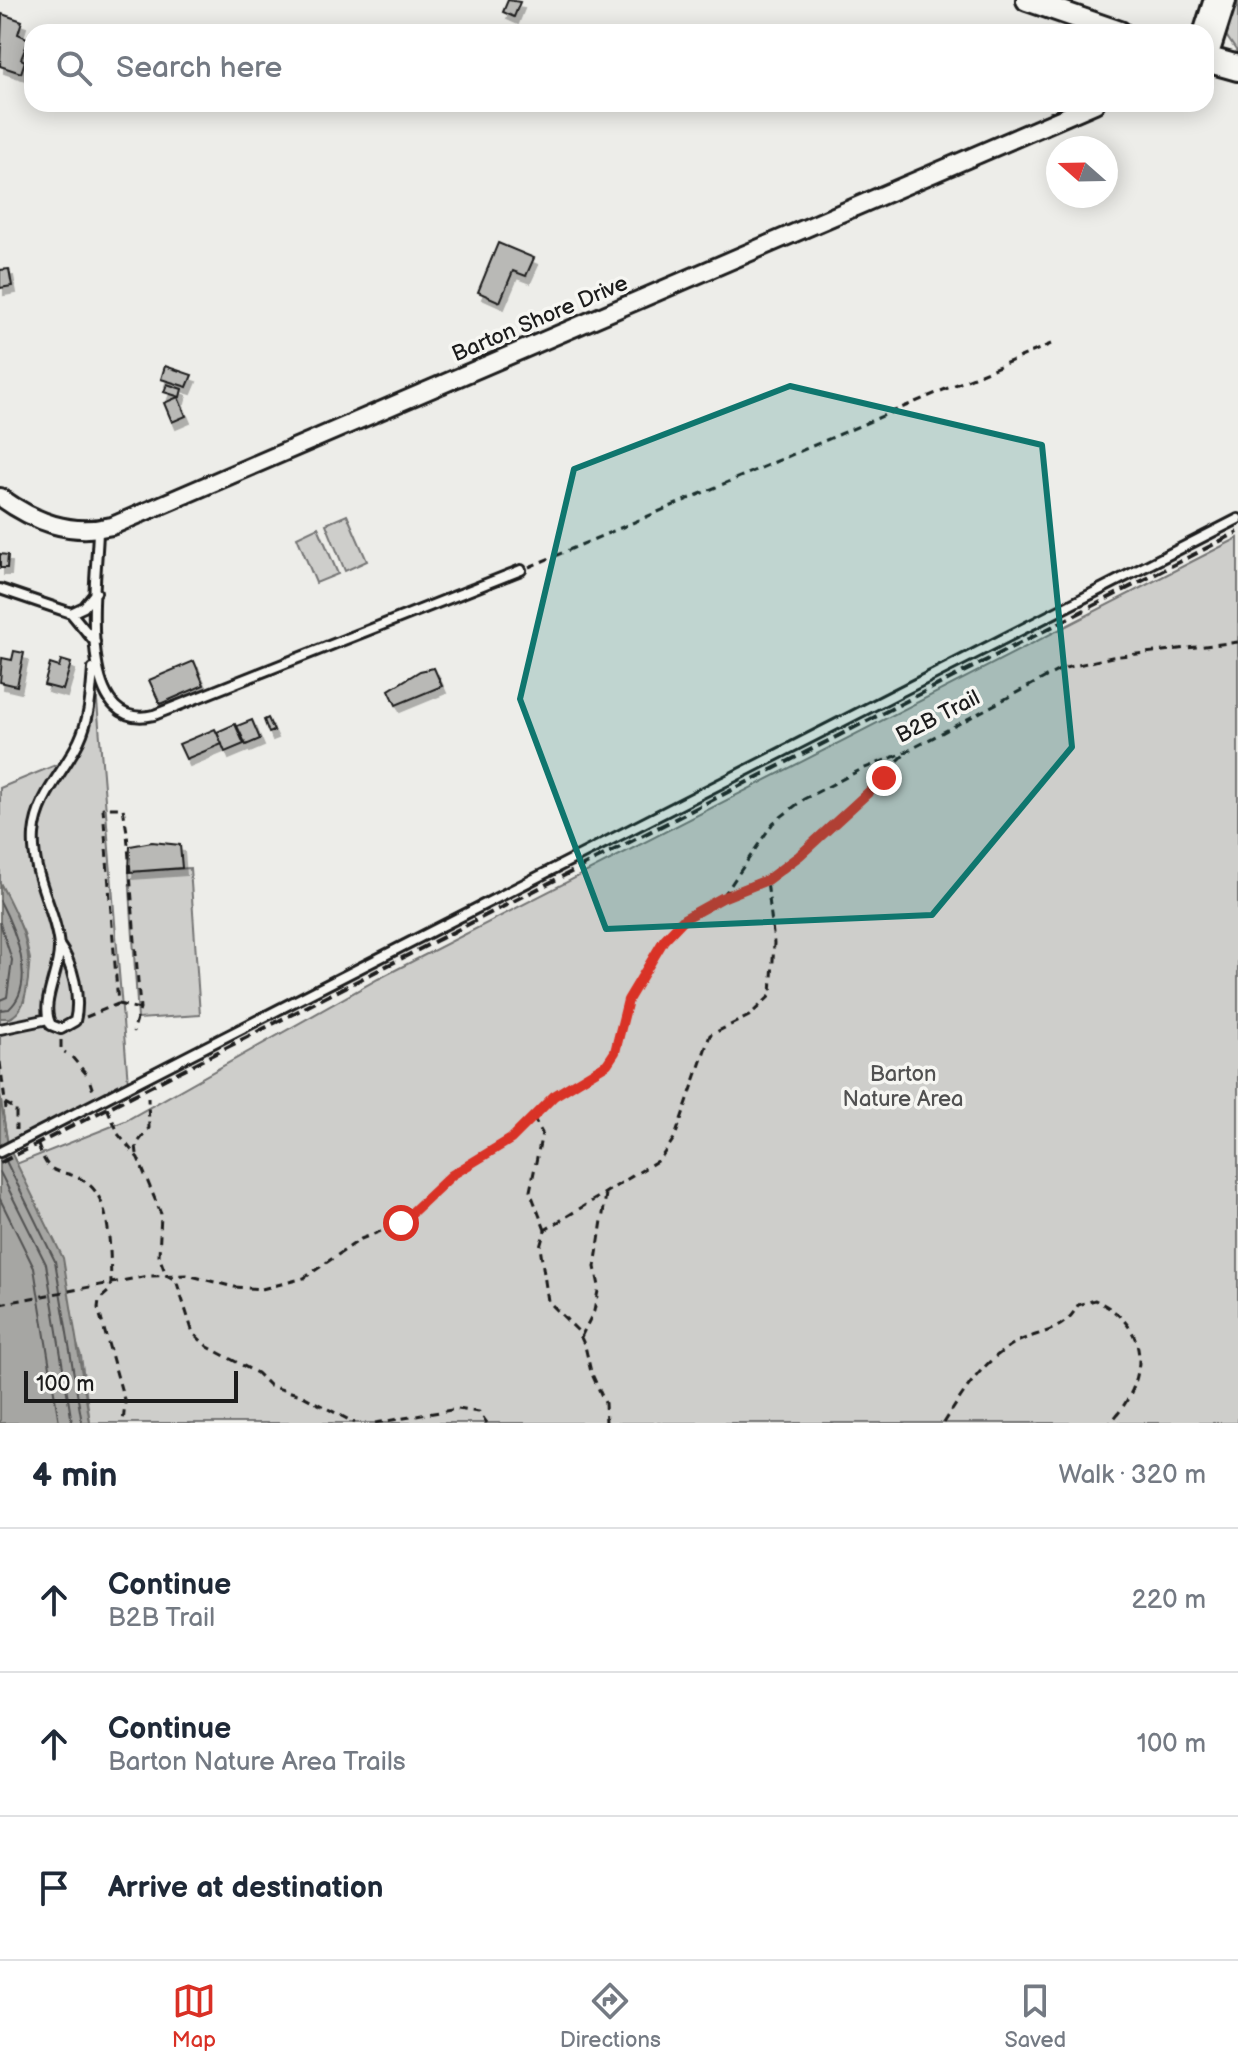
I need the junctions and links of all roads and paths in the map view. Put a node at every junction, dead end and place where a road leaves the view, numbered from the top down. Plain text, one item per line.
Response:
1 (1027, 0) edge
2 (1204, 0) edge
3 (1220, 0) edge
4 (1097, 24) edge
5 (1196, 24) edge
6 (1212, 24) edge
7 (1214, 61) edge
8 (1238, 68) edge
9 (1076, 112) edge
10 (1051, 344) dead end
11 (0, 497) edge
12 (1238, 519) edge
13 (98, 529) junction
14 (521, 570) joint
15 (0, 589) edge
16 (96, 591) junction
17 (71, 613) junction
18 (1238, 642) edge
19 (95, 643) junction
20 (94, 664) junction
21 (906, 752) junction
22 (767, 880) junction
23 (722, 898) junction
24 (59, 945) junction
25 (118, 1004) junction
26 (140, 1009) junction
27 (48, 1019) junction
28 (75, 1021) junction
29 (63, 1028) junction
30 (0, 1029) edge
31 (133, 1032) dead end
32 (66, 1053) dead end
33 (72, 1057) dead end
34 (0, 1062) edge
35 (88, 1076) dead end
36 (148, 1098) dead end
37 (5, 1103) junction
38 (6, 1109) dead end
39 (533, 1117) junction
40 (118, 1134) dead end
41 (30, 1135) junction
42 (0, 1152) edge
43 (138, 1158) junction
44 (607, 1192) junction
45 (545, 1230) junction
46 (166, 1275) junction
47 (111, 1283) junction
48 (0, 1304) edge
49 (581, 1337) junction
50 (384, 1422) edge
51 (123, 1423) edge
52 (355, 1423) edge
53 (375, 1423) edge
54 (487, 1423) edge
55 (606, 1423) edge
56 (944, 1423) edge
57 (1110, 1423) edge

1 - 4 street
2 - 5 highway
3 - 6 highway
7 - 8 main road
9 - 13 street, Barton Shore Drive
10 - 14 path
11 - 13 street, Barton Shore Drive
12 - 41 lane
13 - 16 lane
14 - 20 lane
15 - 17 lane
16 - 17 lane
16 - 19 lane
17 - 19 lane
18 - 21 path, B2B Trail
19 - 20 lane
20 - 24 lane
21 - 22 path
21 - 23 path, B2B Trail
22 - 23 path
22 - 44 path
23 - 39 path, B2B Trail
24 - 27 lane
24 - 28 lane
25 - 26 path
25 - 26 path
25 - 28 path
26 - 31 path
27 - 29 lane
27 - 30 lane
28 - 29 lane
29 - 32 path
33 - 35 path
34 - 37 path
36 - 43 path
37 - 38 path
37 - 41 path
39 - 45 path
39 - 46 path, B2B Trail
40 - 43 path
41 - 42 lane
41 - 47 path
43 - 46 path
44 - 45 path
44 - 49 path
45 - 49 path
46 - 47 path, B2B Trail
46 - 52 path
47 - 48 path, B2B Trail
47 - 51 path
49 - 55 path
50 - 53 path
50 - 54 path
56 - 57 path

